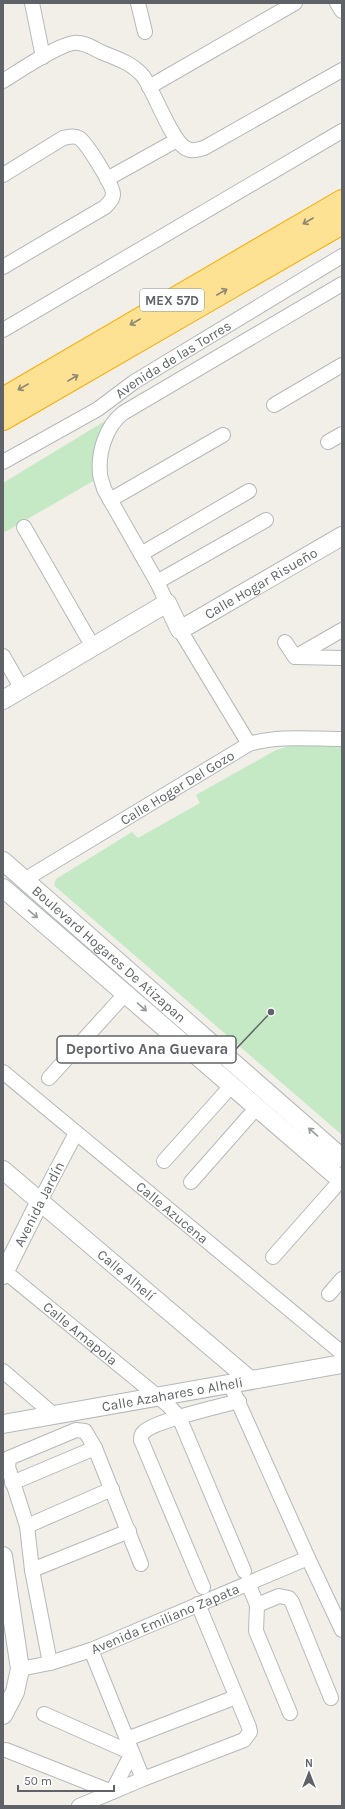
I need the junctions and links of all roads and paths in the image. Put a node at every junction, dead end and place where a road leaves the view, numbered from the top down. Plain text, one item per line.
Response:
1 (32, 3) edge
2 (138, 3) edge
3 (295, 3) edge
4 (337, 3) edge
5 (342, 11) edge
6 (145, 32) dead end
7 (43, 57) junction
8 (342, 70) edge
9 (3, 81) edge
10 (149, 87) junction
11 (342, 131) edge
12 (177, 140) junction
13 (3, 174) edge
14 (107, 179) junction
15 (342, 201) edge
16 (342, 223) edge
17 (342, 256) edge
18 (3, 267) edge
19 (342, 284) edge
20 (3, 330) edge
21 (342, 365) edge
22 (3, 399) edge
23 (274, 404) dead end
24 (3, 419) edge
25 (342, 434) edge
26 (223, 435) dead end
27 (328, 442) dead end
28 (3, 462) edge
29 (249, 491) dead end
30 (110, 500) junction
31 (266, 520) dead end
32 (24, 527) dead end
33 (342, 536) edge
34 (141, 554) junction
35 (157, 582) junction
36 (167, 603) junction
37 (180, 630) junction
38 (342, 630) edge
39 (285, 642) dead end
40 (93, 647) junction
41 (3, 656) edge
42 (295, 657) junction
43 (342, 658) edge
44 (22, 689) junction
45 (3, 700) edge
46 (342, 739) edge
47 (249, 744) junction
48 (3, 861) edge
49 (24, 880) junction
50 (3, 888) edge
51 (126, 993) junction
52 (3, 1072) edge
53 (49, 1078) dead end
54 (232, 1085) junction
55 (257, 1107) junction
56 (76, 1133) junction
57 (342, 1158) edge
58 (164, 1161) dead end
59 (3, 1170) edge
60 (342, 1181) edge
61 (191, 1182) dead end
62 (40, 1201) junction
63 (273, 1257) dead end
64 (4, 1272) edge
65 (342, 1279) edge
66 (329, 1294) dead end
67 (342, 1353) edge
68 (342, 1364) edge
69 (3, 1371) edge
70 (250, 1380) junction
71 (230, 1384) junction
72 (157, 1397) junction
73 (239, 1401) junction
74 (54, 1415) junction
75 (179, 1417) junction
76 (3, 1424) edge
77 (95, 1448) junction
78 (12, 1483) junction
79 (112, 1489) junction
80 (27, 1526) junction
81 (129, 1532) junction
82 (3, 1556) edge
83 (308, 1558) junction
84 (142, 1564) dead end
85 (32, 1570) junction
86 (246, 1577) junction
87 (203, 1587) dead end
88 (198, 1604) junction
89 (257, 1605) junction
90 (342, 1630) edge
91 (91, 1650) junction
92 (50, 1663) junction
93 (20, 1669) junction
94 (236, 1697) junction
95 (331, 1698) dead end
96 (290, 1713) dead end
97 (44, 1714) dead end
98 (3, 1715) edge
99 (127, 1740) junction
100 (6, 1750) dead end
101 (132, 1753) junction
102 (143, 1779) junction
103 (112, 1792) junction
104 (79, 1806) edge

1 - 7 street
2 - 6 street
3 - 10 street
4 - 5 street
7 - 9 street
7 - 10 street
8 - 12 street
10 - 12 street
11 - 20 street
12 - 14 street
13 - 14 street
14 - 18 street
15 -> 22 highway, MEX 57D
24 -> 16 highway, MEX 57D
17 - 28 street, Avenida de las Torres
19 - 30 street
21 - 23 street
25 - 27 street
26 - 30 street
29 - 34 street
30 - 34 street
31 - 35 street
32 - 40 street
33 - 37 street, Calle Hogar Risueño
34 - 35 street
35 - 36 street
36 - 37 street
36 - 40 street
37 - 47 street
38 - 42 street
39 - 42 street
40 - 44 street
41 - 44 street
42 - 43 street
44 - 45 street
46 - 47 street, Calle Hogar Del Gozo
47 - 49 street, Calle Hogar Del Gozo
48 - 49 street, Boulevard Hogares De Atizapan
57 -> 49 street, Boulevard Hogares De Atizapan
50 -> 51 street, Boulevard Hogares De Atizapan
51 - 53 street
51 -> 54 street, Boulevard Hogares De Atizapan
52 - 56 street, Calle Azucena
54 - 55 street, Boulevard Hogares De Atizapan
54 - 58 street
55 - 60 street, Boulevard Hogares De Atizapan
55 - 61 street
56 - 62 street, Avenida Jardín
56 - 67 street, Calle Azucena
59 - 62 street, Calle Alhelí
60 - 63 street
62 - 64 street, Avenida Jardín
62 - 70 street, Calle Alhelí
64 - 72 street, Calle Amapola
65 - 66 street
68 - 70 street, Calle Azahares o Alheli
69 - 74 street
70 - 71 street, Calle Azahares o Alheli
71 - 72 street, Calle Azahares o Alheli
71 - 73 street
72 - 74 street, Calle Azahares o Alheli
72 - 75 street, Calle Amapola
73 - 75 street
73 - 83 street
74 - 76 street, Calle Azahares o Alheli
75 - 86 street
75 - 87 street
77 - 78 street
77 - 78 street
77 - 79 street
78 - 80 street
79 - 80 street
79 - 81 street
80 - 85 street
81 - 84 street
81 - 85 street
82 - 93 street
83 - 86 street, Avenida Emiliano Zapata
83 - 90 street
85 - 92 street
86 - 88 street, Avenida Emiliano Zapata
86 - 89 street
88 - 91 street, Avenida Emiliano Zapata
88 - 94 street
89 - 95 street
89 - 96 street
91 - 92 street, Avenida Emiliano Zapata
91 - 99 street
92 - 93 street, Avenida Emiliano Zapata
93 - 98 street
94 - 99 street
94 - 102 street
97 - 101 street
99 - 101 street
100 - 103 street
101 - 102 street
101 - 103 street
102 - 103 street
103 - 104 street

